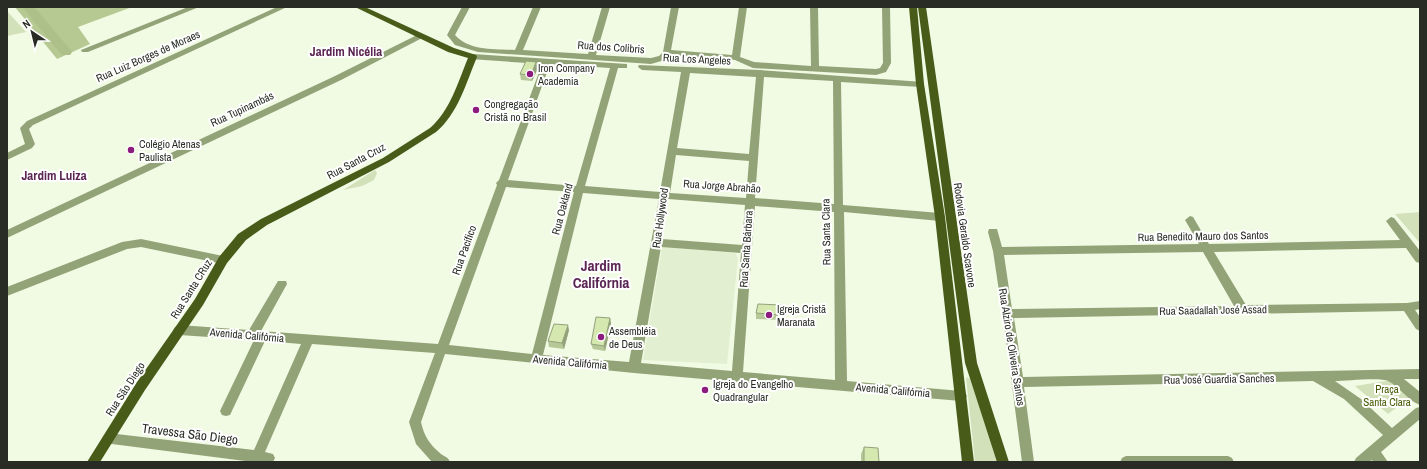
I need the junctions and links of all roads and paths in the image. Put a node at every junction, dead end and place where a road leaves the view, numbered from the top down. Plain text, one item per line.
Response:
1 (195, 7) edge
2 (283, 7) edge
3 (359, 7) edge
4 (466, 7) edge
5 (537, 7) edge
6 (606, 7) edge
7 (675, 7) edge
8 (743, 7) edge
9 (814, 7) edge
10 (886, 7) edge
11 (912, 7) edge
12 (922, 7) edge
13 (422, 36) junction
14 (85, 50) dead end
15 (518, 52) junction
16 (667, 52) junction
17 (697, 55) junction
18 (714, 56) junction
19 (473, 57) junction
20 (591, 57) junction
21 (736, 58) junction
22 (547, 62) junction
23 (614, 65) junction
24 (686, 69) junction
25 (815, 69) junction
26 (697, 70) junction
27 (715, 71) junction
28 (760, 74) junction
29 (837, 78) junction
30 (920, 84) junction
31 (671, 151) junction
32 (7, 157) edge
33 (754, 158) junction
34 (501, 183) junction
35 (579, 190) junction
36 (663, 194) junction
37 (749, 200) junction
38 (837, 207) junction
39 (940, 217) junction
40 (1190, 220) dead end
41 (1391, 221) dead end
42 (993, 232) dead end
43 (7, 234) edge
44 (658, 243) junction
45 (1408, 244) junction
46 (1206, 248) junction
47 (746, 249) junction
48 (998, 251) junction
49 (1420, 259) edge
50 (223, 260) junction
51 (282, 284) dead end
52 (7, 292) edge
53 (1420, 305) edge
54 (1407, 307) junction
55 (1242, 309) junction
56 (1006, 314) junction
57 (1420, 326) edge
58 (179, 330) junction
59 (257, 336) junction
60 (308, 340) junction
61 (442, 349) junction
62 (536, 359) junction
63 (634, 368) junction
64 (1390, 374) junction
65 (1420, 374) edge
66 (737, 376) junction
67 (1314, 377) junction
68 (1018, 382) junction
69 (841, 385) junction
70 (961, 396) junction
71 (1420, 400) edge
72 (226, 411) dead end
73 (1420, 412) edge
74 (1391, 435) junction
75 (108, 439) junction
76 (1372, 452) junction
77 (93, 462) edge
78 (444, 462) edge
79 (968, 462) edge
80 (1003, 462) edge
81 (1028, 462) edge
82 (1126, 462) edge
83 (1228, 462) edge
84 (1360, 462) edge
85 (1382, 462) edge

1 - 14 street
2 - 32 street, Rua Luiz Borges de Moraes
3 - 13 main road
4 - 15 street, Rua dos Colibris
5 - 15 street
6 - 20 street
7 - 16 street
8 - 21 street
9 - 25 street
10 - 25 street
11 - 30 main road, Rodovia Geraldo Scavone
12 - 80 main road, Rodovia Geraldo Scavone
13 - 19 main road
13 - 43 street, Rua Tupinambás
15 - 20 street, Rua dos Colibris
16 - 17 street
16 - 20 street, Rua dos Colibris
17 - 18 street
17 - 26 street
18 - 21 street
18 - 27 street
19 - 22 street, Rua Los Angeles
19 - 50 main road, Rua Santa Cruz
21 - 25 street
22 - 23 street, Rua Los Angeles
22 - 34 street, Rua Pacífico
23 - 24 street, Rua Los Angeles
23 - 35 street, Rua Oakland
24 - 26 street, Rua Los Angeles
24 - 31 street, Rua Hollywood
26 - 27 street, Rua Los Angeles
27 - 28 street, Rua Los Angeles
28 - 29 street, Rua Los Angeles
28 - 33 street, Rua Santa Bárbara
29 - 30 street, Rua Los Angeles
29 - 38 street, Rua Santa Clara
30 - 39 main road, Rodovia Geraldo Scavone
31 - 33 street
31 - 36 street, Rua Hollywood
33 - 37 street, Rua Santa Bárbara
34 - 35 street, Rua Jorge Abrahão
34 - 61 street, Rua Pacífico
35 - 36 street, Rua Jorge Abrahão
35 - 62 street, Rua Oakland
36 - 37 street, Rua Jorge Abrahão
36 - 44 street, Rua Hollywood
37 - 38 street, Rua Jorge Abrahão
37 - 47 street, Rua Santa Bárbara
38 - 39 street, Rua Jorge Abrahão
38 - 69 street, Rua Santa Clara
39 - 70 main road, Rodovia Geraldo Scavone
40 - 46 street
41 - 45 street
42 - 48 street, Rua Alziro de Oliveira Santos
44 - 47 street
44 - 63 street, Rua Hollywood
45 - 46 street, Rua Benedito Mauro dos Santos
45 - 49 street
46 - 48 street, Rua Benedito Mauro dos Santos
46 - 55 street
47 - 66 street, Rua Santa Bárbara
48 - 56 street, Rua Alziro de Oliveira Santos
50 - 52 street
50 - 58 main road, Rua Santa CRuz
51 - 59 street
53 - 54 street, Rua Saadallah José Assad
54 - 55 street, Rua Saadallah José Assad
54 - 57 street
55 - 56 street, Rua Saadallah José Assad
56 - 68 street, Rua Alziro de Oliveira Santos
58 - 59 street, Avenida Califórnia
58 - 75 main road, Rua São Diego
59 - 60 street, Avenida Califórnia
59 - 72 street
60 - 61 street, Avenida Califórnia
60 - 75 street, Travessa São Diego
61 - 62 street, Avenida Califórnia
61 - 78 street, Rua Pacífico
62 - 63 street, Avenida Califórnia
63 - 66 street, Avenida Califórnia
64 - 65 street, Rua José Guardia Sanches
64 - 67 street, Rua José Guardia Sanches
64 - 71 street
66 - 69 street, Avenida Califórnia
67 - 68 street, Rua José Guardia Sanches
67 - 74 street
68 - 81 street, Rua Alziro de Oliveira Santos
69 - 70 street, Avenida Califórnia
70 - 79 main road, Rodovia Geraldo Scavone
73 - 74 street
74 - 76 street
75 - 77 main road, Rua São Diego
76 - 84 street
76 - 85 street
82 - 83 street

